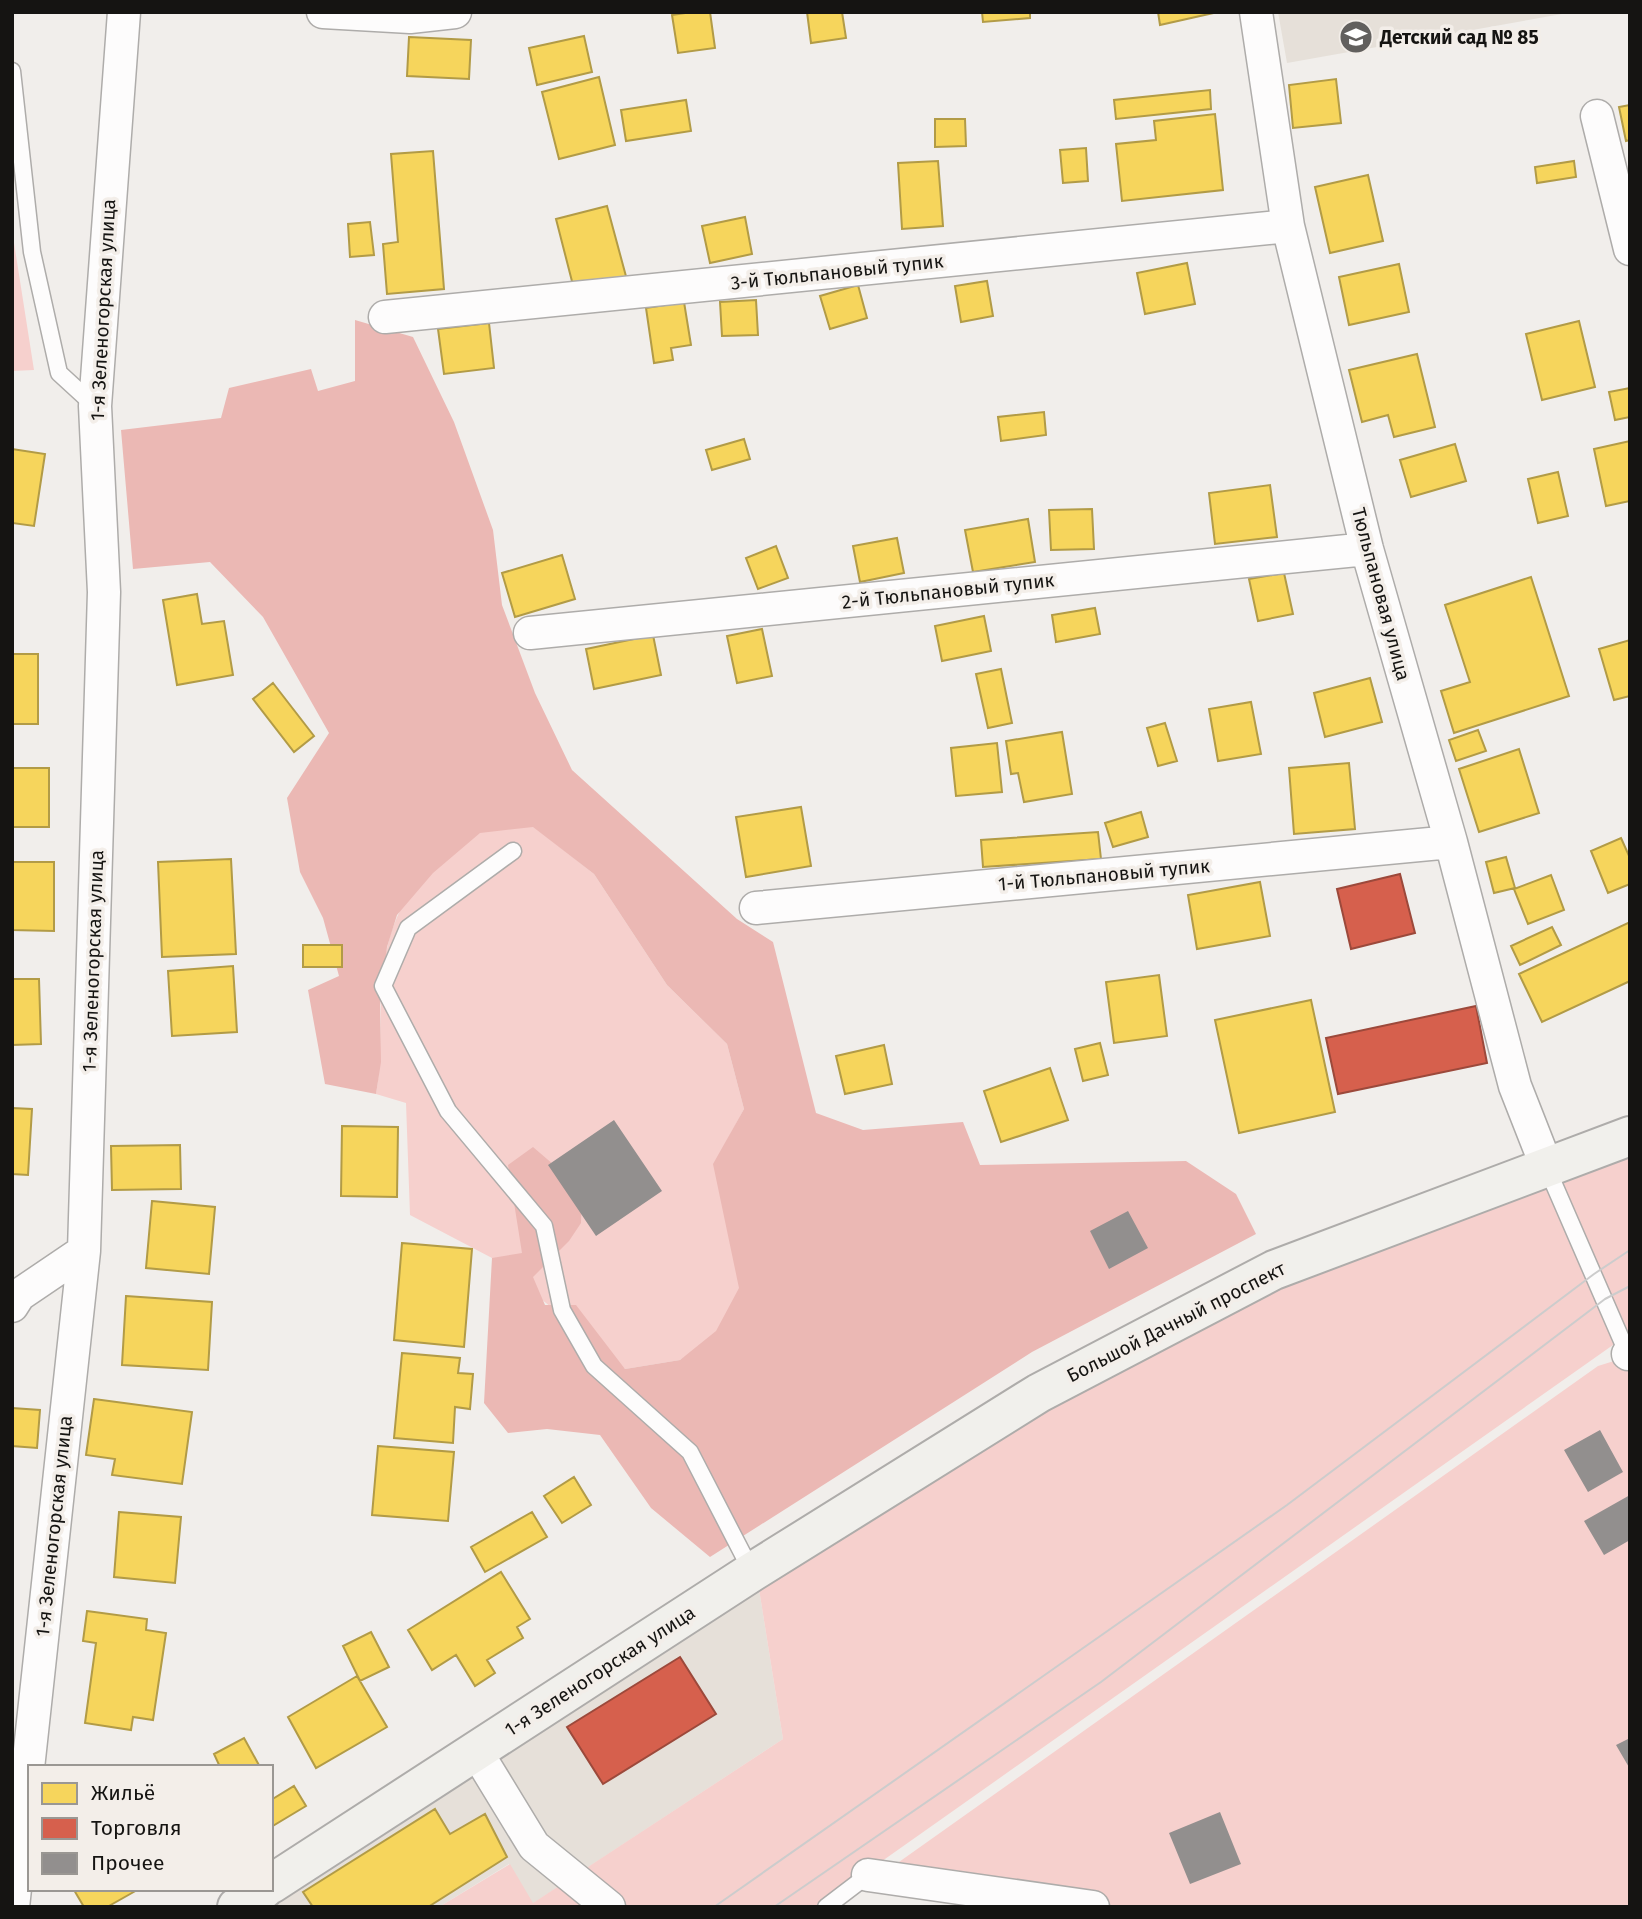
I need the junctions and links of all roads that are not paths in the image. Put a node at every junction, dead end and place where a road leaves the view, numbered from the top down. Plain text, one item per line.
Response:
1 (124, 12) edge
2 (323, 12) edge
3 (455, 12) edge
4 (1256, 12) edge
5 (12, 71) edge
6 (1597, 116) dead end
7 (1288, 226) junction
8 (1630, 249) edge
9 (385, 317) dead end
10 (95, 406) junction
11 (1367, 549) junction
12 (530, 633) dead end
13 (1451, 842) junction
14 (513, 851) dead end
15 (756, 908) dead end
16 (1630, 1136) edge
17 (1546, 1165) junction
18 (83, 1251) junction
19 (12, 1306) edge
20 (1629, 1355) edge
21 (752, 1572) junction
22 (476, 1751) junction
23 (15, 1841) edge
24 (868, 1875) joint
25 (273, 1883) edge
26 (261, 1891) edge
27 (13, 1907) edge
28 (237, 1907) edge
29 (609, 1907) edge
30 (826, 1907) edge
31 (1093, 1907) edge

1 - 10 street, 1-я Зеленогорская улица
2 - 3 street
4 - 7 street, Тюльпановая улица
5 - 10 lane
6 - 8 street
7 - 9 street, 3-й Тюльпановый тупик
7 - 11 street, Тюльпановая улица
10 - 18 street, 1-я Зеленогорская улица
11 - 12 street, 2-й Тюльпановый тупик
11 - 13 street, Тюльпановая улица
13 - 15 street, 1-й Тюльпановый тупик
13 - 17 street, Тюльпановая улица
14 - 21 lane
16 - 17 main road, Большой Дачный проспект
17 - 20 lane
17 - 21 main road, Большой Дачный проспект
18 - 19 street
18 - 23 street, 1-я Зеленогорская улица
21 - 22 main road, 1-я Зеленогорская улица
22 - 25 main road, 1-я Зеленогорская улица
22 - 29 street
23 - 27 street, 1-я Зеленогорская улица
24 - 30 lane
24 - 31 street
26 - 28 main road

